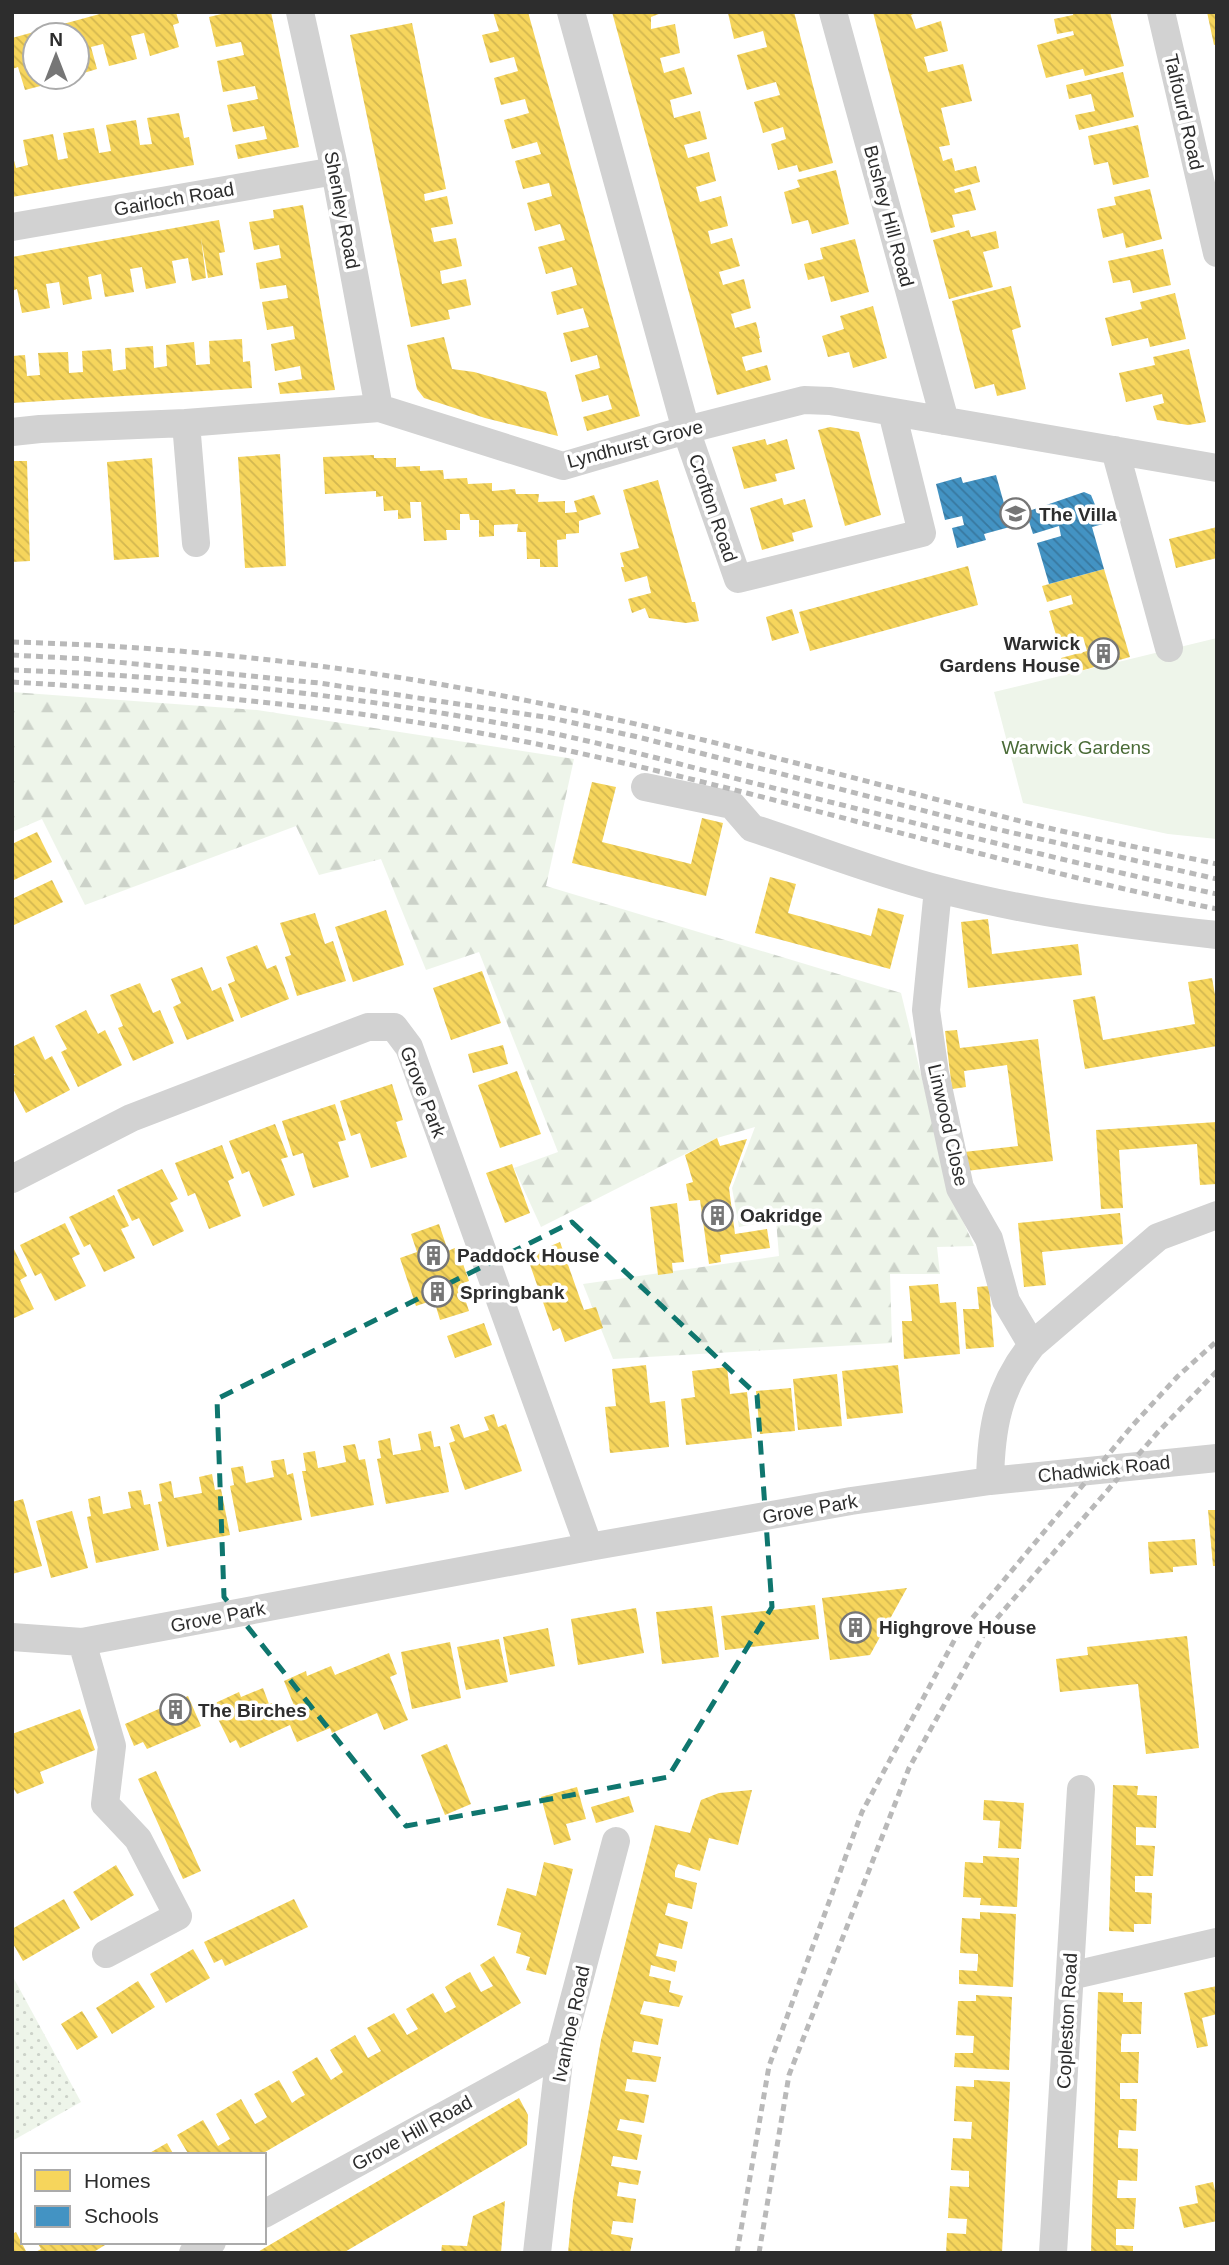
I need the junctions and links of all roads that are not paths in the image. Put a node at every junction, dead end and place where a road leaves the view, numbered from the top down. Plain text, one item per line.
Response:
1 (300, 12) edge
2 (570, 12) edge
3 (833, 12) edge
4 (1161, 12) edge
5 (335, 171) junction
6 (12, 227) edge
7 (1217, 253) edge
8 (379, 408) junction
9 (892, 412) junction
10 (945, 421) junction
11 (187, 423) junction
12 (687, 430) junction
13 (12, 432) edge
14 (1115, 450) junction
15 (1217, 468) edge
16 (196, 543) dead end
17 (1169, 648) dead end
18 (645, 787) dead end
19 (938, 889) junction
20 (1217, 935) edge
21 (12, 1179) edge
22 (1217, 1215) edge
23 (1032, 1345) junction
24 (1204, 1460) edge
25 (1003, 1479) junction
26 (589, 1547) junction
27 (12, 1637) edge
28 (82, 1642) junction
29 (1082, 1789) dead end
30 (616, 1841) dead end
31 (1217, 1942) edge
32 (106, 1954) dead end
33 (1070, 1976) junction
34 (560, 2052) junction
35 (266, 2213) edge
36 (209, 2244) edge
37 (193, 2253) edge
38 (537, 2253) edge
39 (1053, 2253) edge

1 - 5 street, Shenley Road
2 - 12 street, Crofton Road
3 - 10 street, Bushey Hill Road
4 - 7 street, Talfourd Road
5 - 6 street, Gairloch Road
5 - 8 street, Shenley Road
8 - 11 street, Lyndhurst Grove
8 - 12 street, Lyndhurst Grove
9 - 10 street, Lyndhurst Grove
9 - 12 street, Lyndhurst Grove
9 - 12 street, Crofton Road
10 - 14 street, Lyndhurst Grove
11 - 13 street, Lyndhurst Grove
11 - 16 street
14 - 15 street, Lyndhurst Grove
14 - 17 street
18 - 19 street
19 - 20 street
19 - 23 street, Linwood Close
21 - 26 street, Grove Park
22 - 23 street
23 - 25 street
24 - 25 street, Chadwick Road
25 - 26 street, Grove Park
26 - 28 street, Grove Park
27 - 28 street, Grove Park
28 - 32 street
29 - 33 street, Copleston Road
30 - 34 street, Ivanhoe Road
31 - 33 street
33 - 39 street, Copleston Road
34 - 35 street, Grove Hill Road
34 - 38 street, Ivanhoe Road
36 - 37 street

